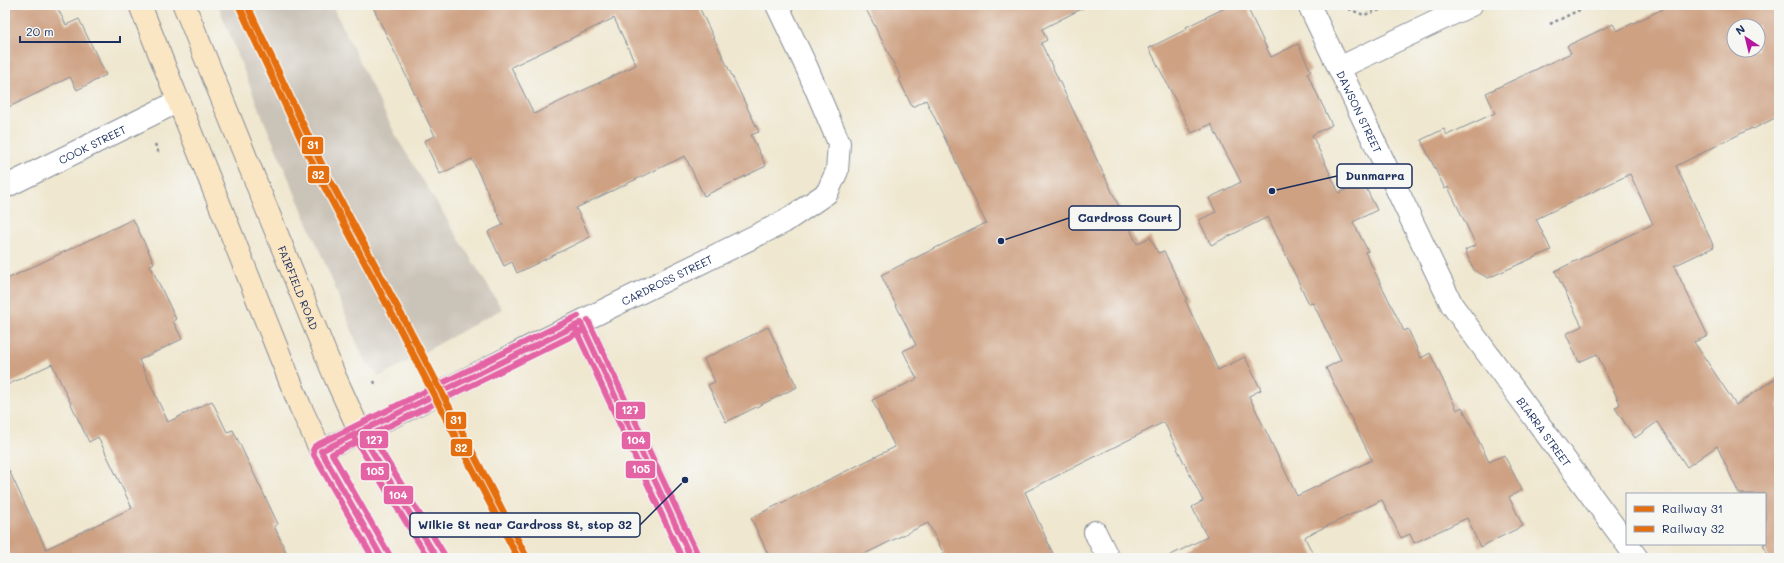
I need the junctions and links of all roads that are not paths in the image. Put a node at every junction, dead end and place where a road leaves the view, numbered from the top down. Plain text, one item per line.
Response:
1 (140, 5) edge
2 (184, 5) edge
3 (777, 5) edge
4 (1309, 5) edge
5 (1471, 5) edge
6 (1339, 68) junction
7 (179, 101) junction
8 (5, 187) edge
9 (1452, 305) joint
10 (581, 323) junction
11 (360, 432) junction
12 (321, 451) junction
13 (1095, 532) dead end
14 (1626, 543) edge
15 (1627, 545) edge
16 (382, 558) edge
17 (437, 558) edge
18 (690, 558) edge
19 (1108, 558) edge
20 (1637, 558) edge

1 - 7 main road
2 - 11 main road, FAIRFIELD ROAD
3 - 10 street, CARDROSS STREET
4 - 6 street, DAWSON STREET
5 - 6 street
6 - 9 street, DAWSON STREET
7 - 8 street, COOK STREET
7 - 12 main road
9 - 14 street, BIARRA STREET
10 - 11 street, CARDROSS STREET
10 - 18 street
11 - 12 street, CARDROSS STREET
11 - 17 main road, FAIRFIELD ROAD
12 - 16 main road
13 - 19 street
15 - 20 street, BIARRA STREET

